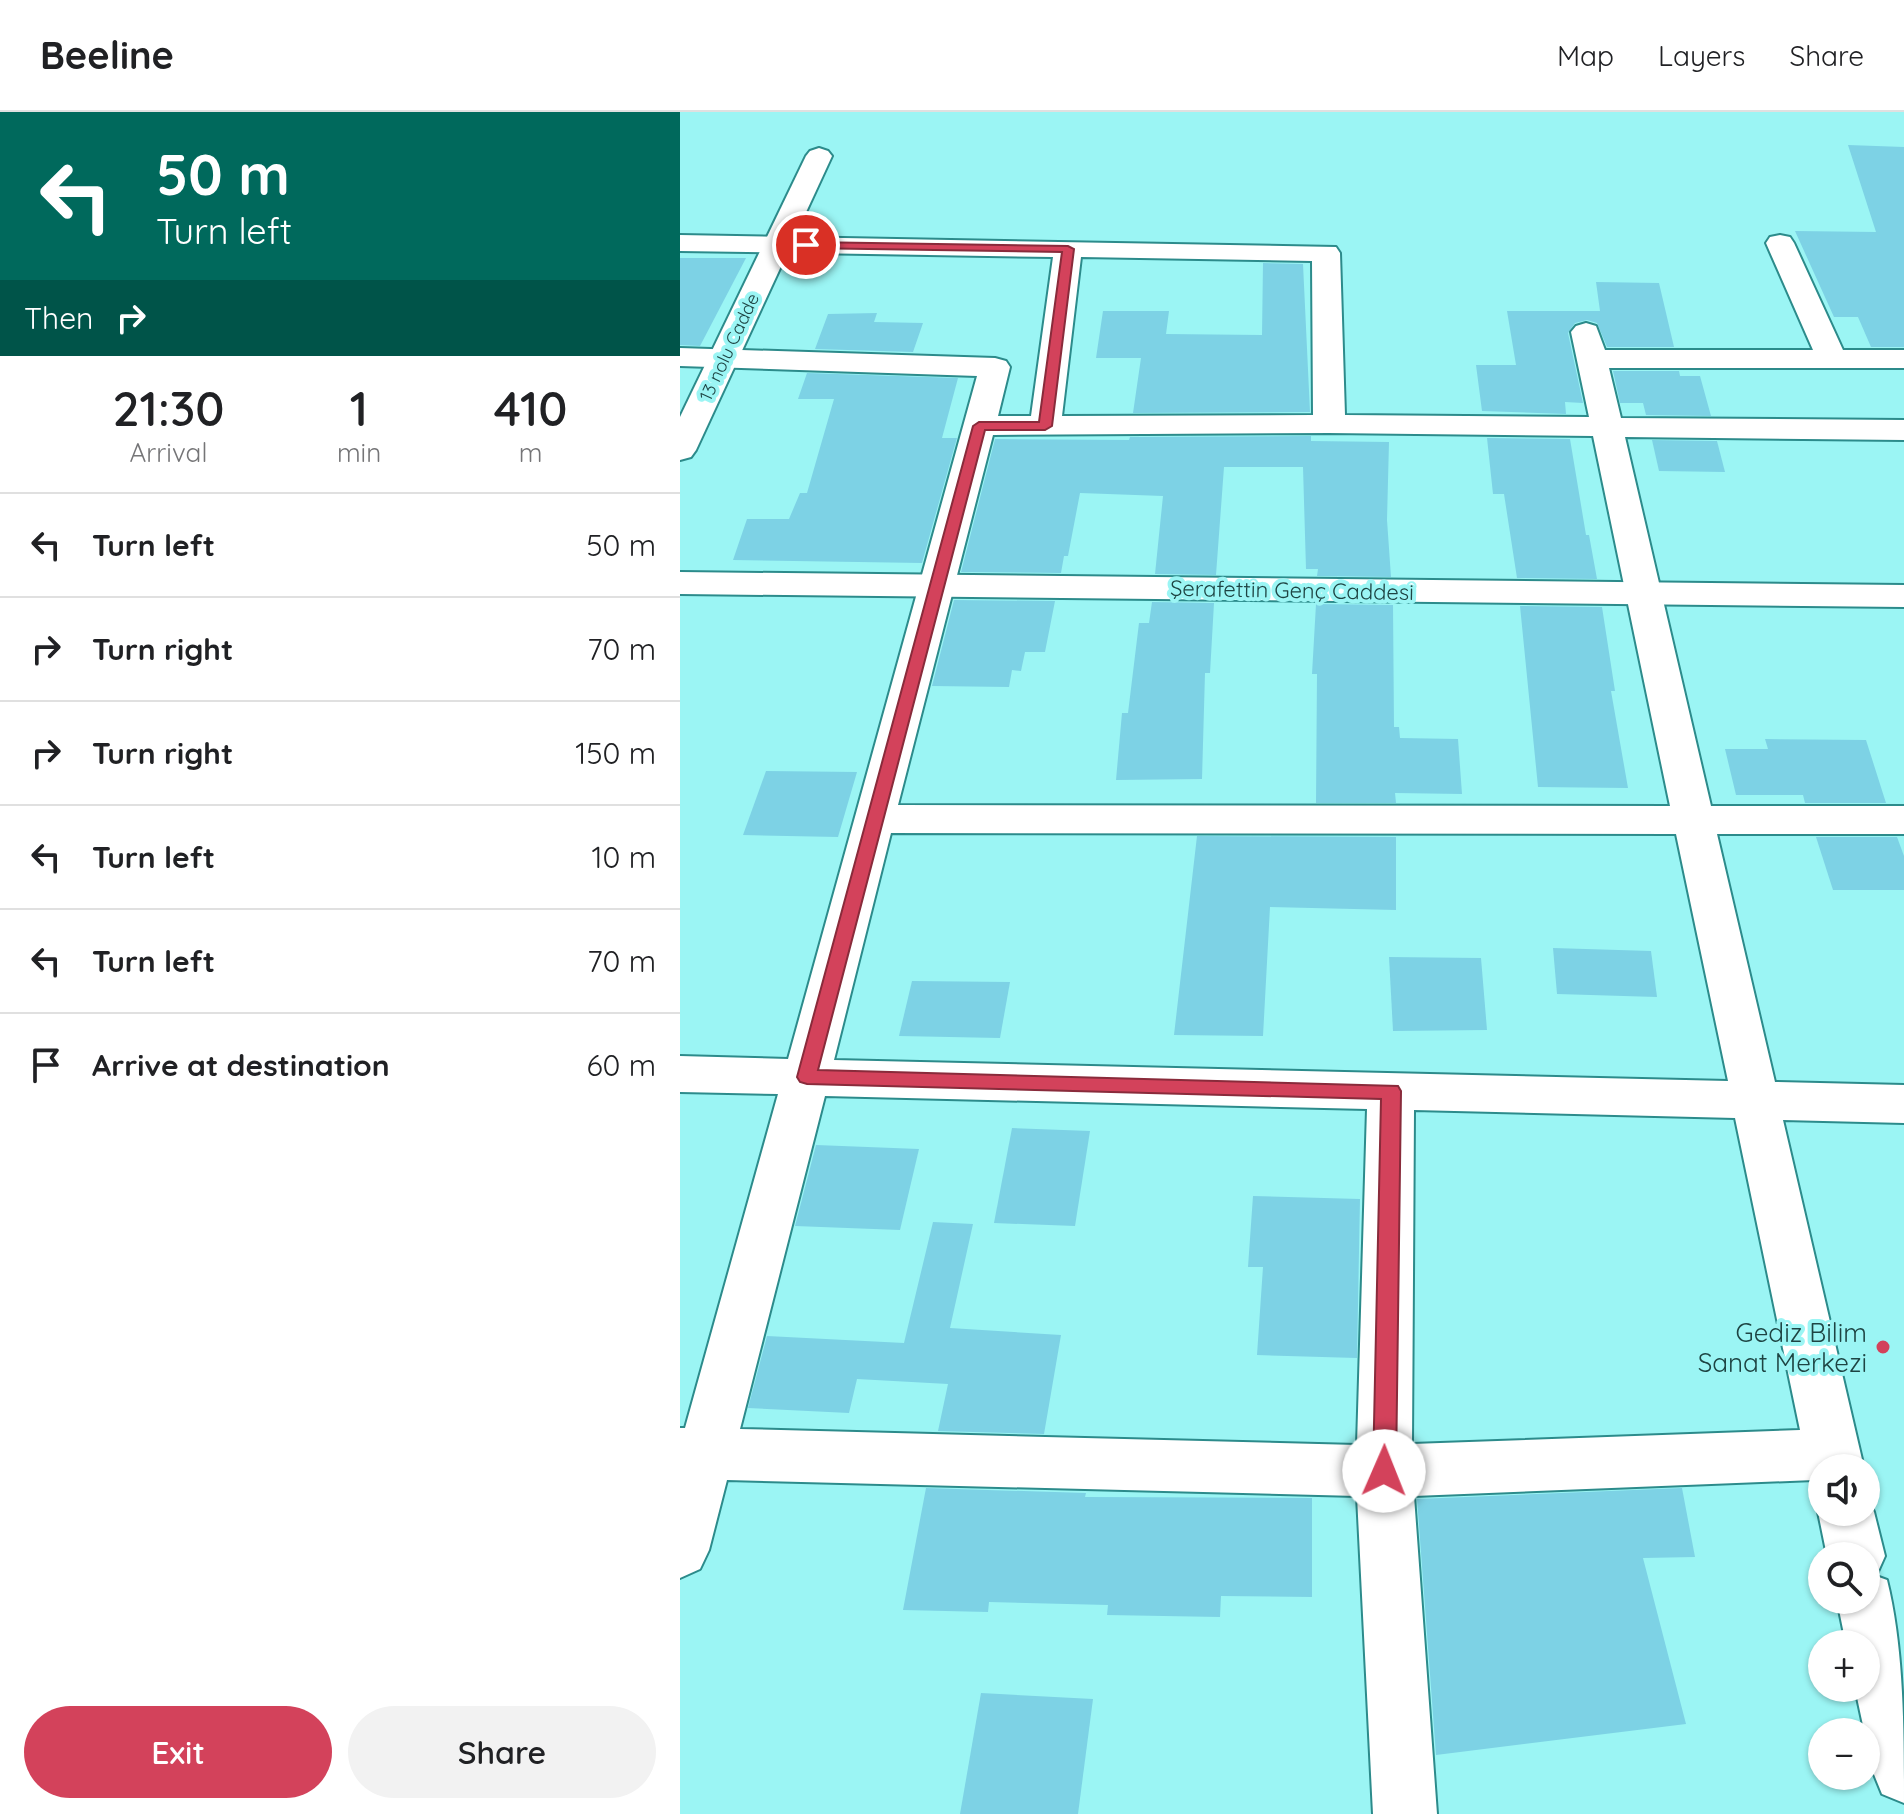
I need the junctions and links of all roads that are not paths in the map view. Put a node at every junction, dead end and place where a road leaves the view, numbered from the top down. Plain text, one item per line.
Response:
1 (819, 156) dead end
2 (680, 243) edge
3 (1780, 243) dead end
4 (777, 245) junction
5 (1068, 249) junction
6 (680, 357) edge
7 (724, 357) junction
8 (1832, 359) junction
9 (1904, 359) edge
10 (1329, 424) junction
11 (979, 426) junction
12 (1045, 426) junction
13 (1607, 427) junction
14 (1904, 430) edge
15 (680, 450) edge
16 (680, 583) edge
17 (937, 586) junction
18 (1644, 594) junction
19 (1904, 596) edge
20 (875, 819) junction
21 (1693, 819) junction
22 (1904, 820) edge
23 (680, 1074) edge
24 (807, 1077) junction
25 (1391, 1091) junction
26 (1755, 1100) junction
27 (1904, 1104) edge
28 (693, 1454) edge
29 (1833, 1454) edge
30 (1808, 1462) edge
31 (1384, 1471) junction
32 (680, 1550) edge
33 (1869, 1614) edge
34 (1904, 1772) edge
35 (1405, 1814) edge

1 - 4 street, 13 nolu Cadde
2 - 4 street
3 - 8 street
4 - 5 street
4 - 7 street, 13 nolu Cadde
5 - 10 street
5 - 12 street
6 - 7 street
7 - 11 street
7 - 15 street, 13 nolu Cadde
8 - 9 street
8 - 13 street
10 - 12 street
10 - 13 street
11 - 12 street
11 - 17 street
13 - 14 street
13 - 18 street
16 - 17 street, Şerafettin Genç Caddesi
17 - 18 street, Şerafettin Genç Caddesi
17 - 20 street
18 - 19 street, Şerafettin Genç Caddesi
18 - 21 street
20 - 21 street
20 - 24 street
21 - 22 street
21 - 26 street
23 - 24 street
24 - 25 street
24 - 28 street
25 - 26 street
25 - 31 street
26 - 27 street
26 - 29 street
28 - 31 street
28 - 32 street
30 - 31 street
31 - 35 street
33 - 34 street

